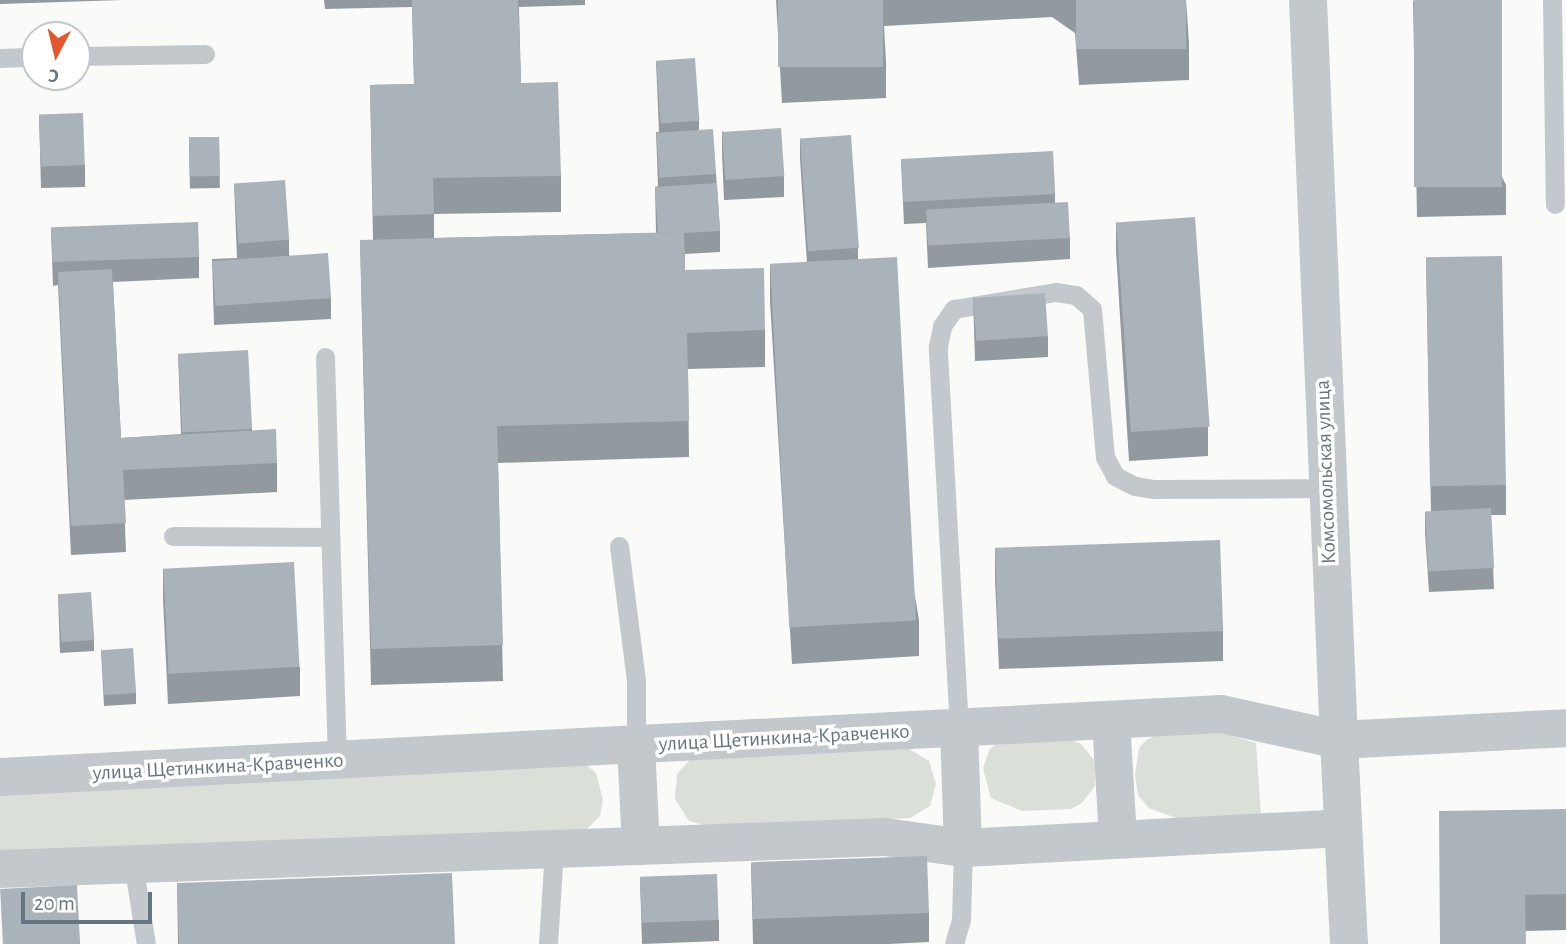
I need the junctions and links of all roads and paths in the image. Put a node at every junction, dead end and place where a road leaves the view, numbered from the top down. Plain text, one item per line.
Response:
1 (1308, 0) edge
2 (1552, 0) edge
3 (205, 54) dead end
4 (91, 56) edge
5 (21, 57) edge
6 (0, 58) edge
7 (1555, 204) dead end
8 (324, 357) dead end
9 (1326, 488) junction
10 (173, 536) dead end
11 (330, 537) junction
12 (619, 546) dead end
13 (1111, 720) junction
14 (1566, 728) edge
15 (959, 729) junction
16 (1339, 740) junction
17 (636, 746) junction
18 (337, 762) junction
19 (0, 777) edge
20 (1342, 828) junction
21 (1118, 839) junction
22 (641, 846) junction
23 (963, 848) junction
24 (554, 849) junction
25 (133, 863) junction
26 (0, 869) edge
27 (145, 944) edge
28 (548, 944) edge
29 (954, 944) edge
30 (1349, 944) edge

1 - 9 street, Комсомольская улица
2 - 7 lane
3 - 4 lane
5 - 6 lane
8 - 11 lane
9 - 15 lane
9 - 16 street, Комсомольская улица
10 - 11 lane
11 - 18 lane
12 - 17 lane
13 - 15 street, улица Щетинкина-Кравченко
13 - 16 street, улица Щетинкина-Кравченко
13 - 21 street
14 - 16 street, улица Щетинкина-Кравченко
15 - 17 street, улица Щетинкина-Кравченко
15 - 23 street
16 - 20 street, Комсомольская улица
17 - 18 street, улица Щетинкина-Кравченко
17 - 22 street
18 - 19 street, улица Щетинкина-Кравченко
20 - 21 street
20 - 30 street, Комсомольская улица
21 - 23 street
22 - 23 street
22 - 24 street
23 - 29 lane
24 - 25 street
24 - 28 lane
25 - 26 street
25 - 27 lane

